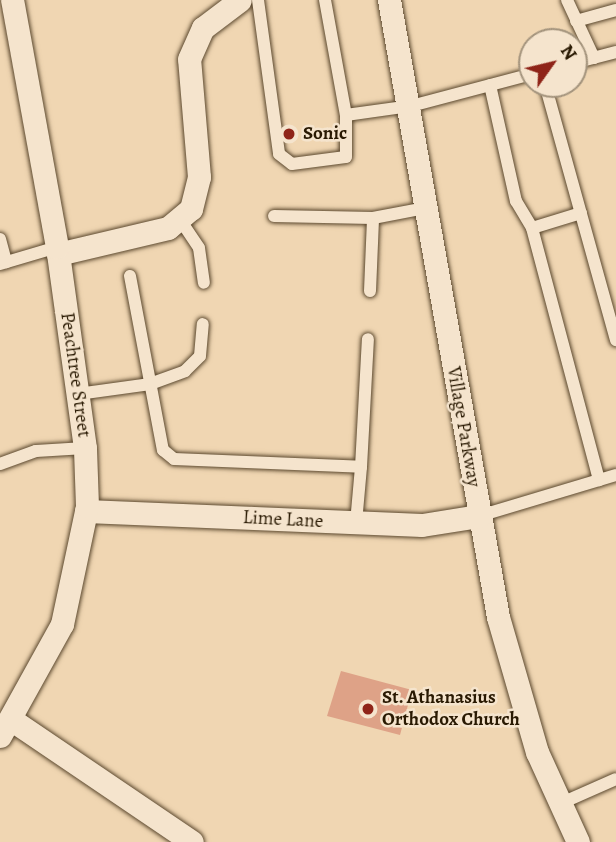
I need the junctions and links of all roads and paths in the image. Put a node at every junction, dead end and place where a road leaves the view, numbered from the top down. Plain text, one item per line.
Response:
1 (12, 0) edge
2 (240, 0) edge
3 (258, 0) edge
4 (325, 0) edge
5 (389, 0) edge
6 (567, 0) edge
7 (616, 9) edge
8 (576, 21) junction
9 (616, 52) edge
10 (594, 58) junction
11 (588, 60) edge
12 (518, 78) edge
13 (490, 86) junction
14 (549, 98) edge
15 (411, 106) junction
16 (346, 115) junction
17 (426, 208) junction
18 (581, 213) junction
19 (274, 216) dead end
20 (373, 218) junction
21 (181, 221) junction
22 (532, 228) junction
23 (0, 239) edge
24 (58, 250) junction
25 (3, 263) edge
26 (131, 276) dead end
27 (204, 283) dead end
28 (370, 291) dead end
29 (203, 324) dead end
30 (368, 340) dead end
31 (616, 340) edge
32 (150, 384) junction
33 (78, 394) junction
34 (85, 448) junction
35 (0, 464) edge
36 (360, 467) junction
37 (616, 475) edge
38 (599, 480) junction
39 (86, 511) junction
40 (479, 516) junction
41 (356, 523) junction
42 (6, 728) edge
43 (616, 779) edge
44 (557, 805) junction
45 (192, 842) edge
46 (578, 842) edge

1 - 24 street, Peachtree Street
2 - 21 street
3 - 16 lane
4 - 16 lane
5 - 15 street, Village Parkway
6 - 8 lane
7 - 8 lane
8 - 10 lane
9 - 10 lane
10 - 11 lane
12 - 13 lane
13 - 15 lane
13 - 22 lane
14 - 18 lane
15 - 16 lane
15 - 17 street, Village Parkway
17 - 20 lane
17 - 40 street, Village Parkway
18 - 22 lane
18 - 31 lane
19 - 20 lane
20 - 28 lane
21 - 24 street
21 - 27 lane
22 - 38 lane
23 - 25 lane
24 - 25 lane
24 - 33 street, Peachtree Street
26 - 32 lane
29 - 32 lane
30 - 36 lane
32 - 33 lane
32 - 36 lane
33 - 34 street, Peachtree Street
34 - 35 lane
34 - 39 street, Peachtree Street
36 - 41 lane
37 - 38 lane
38 - 40 lane
39 - 41 street, Lime Lane
39 - 42 street, Peachtree Street
40 - 41 street, Lime Lane
40 - 44 street, Village Parkway
42 - 45 street
43 - 44 lane
44 - 46 street, Village Parkway

